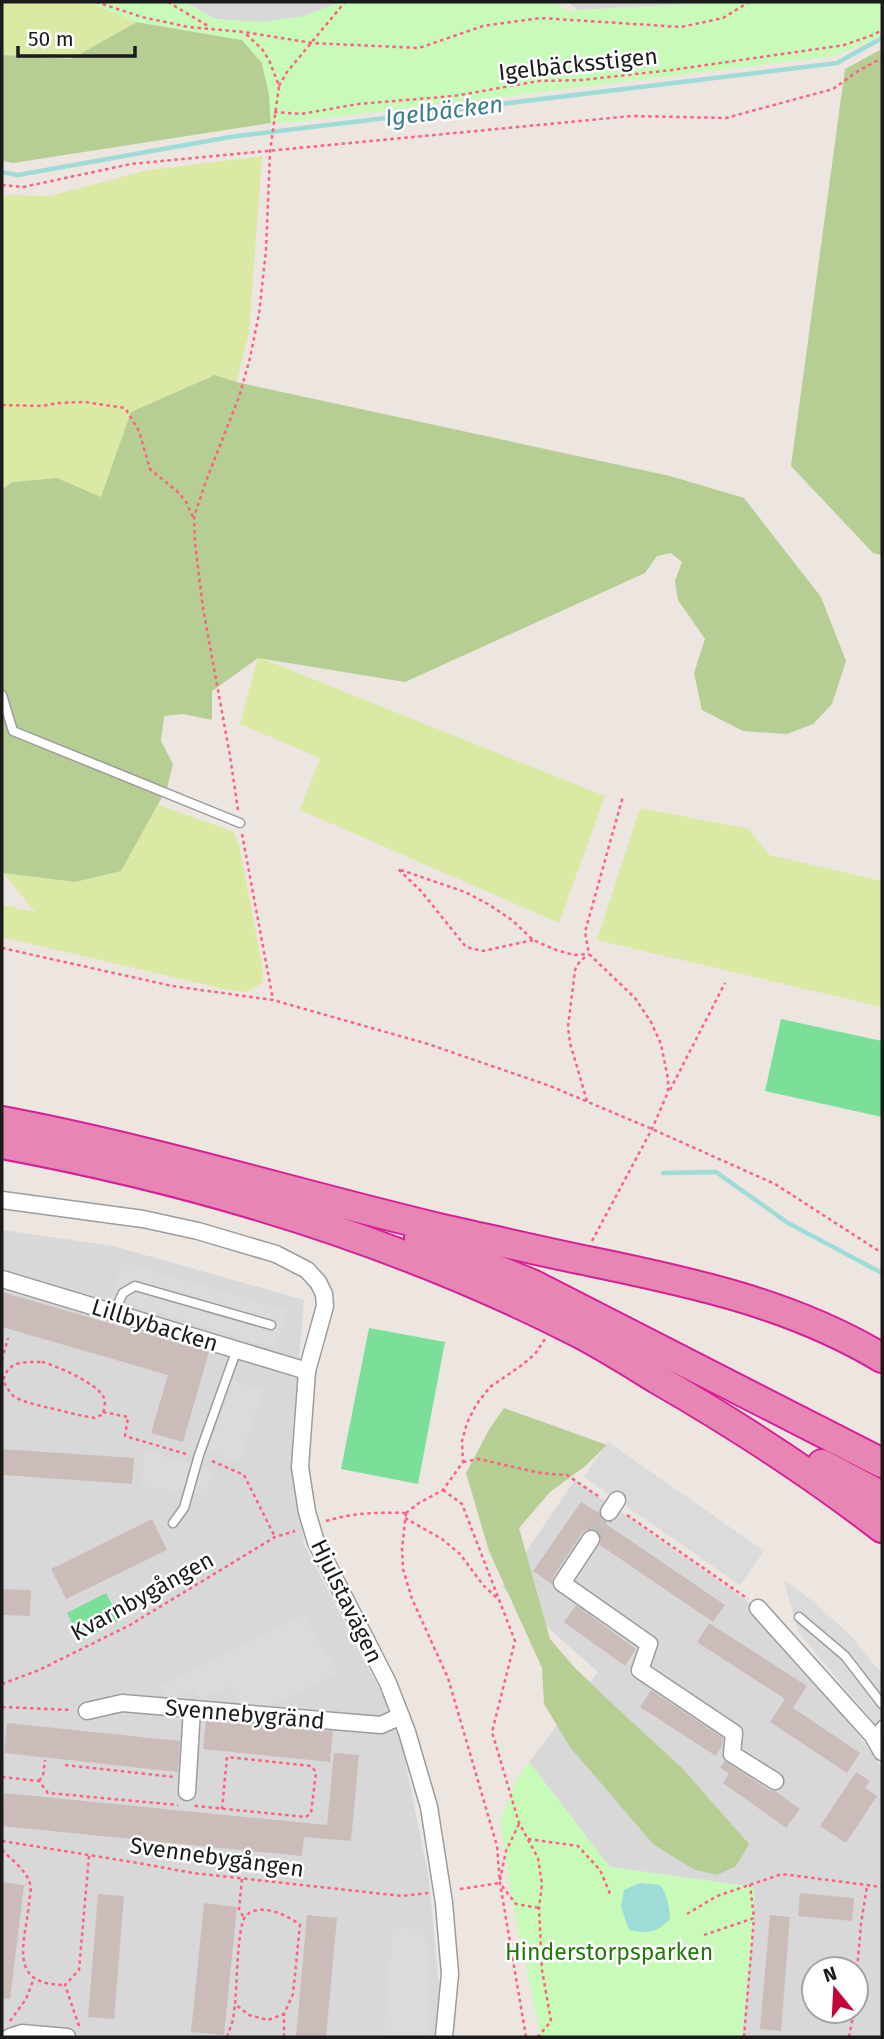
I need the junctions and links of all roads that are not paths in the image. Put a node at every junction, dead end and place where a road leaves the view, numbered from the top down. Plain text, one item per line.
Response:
1 (2, 695) edge
2 (240, 823) road end
3 (2, 1121) edge
4 (2, 1144) edge
5 (282, 1189) junction
6 (2, 1200) edge
7 (2, 1279) edge
8 (114, 1312) junction
9 (271, 1325) dead end
10 (237, 1349) junction
11 (882, 1358) edge
12 (307, 1371) junction
13 (703, 1405) junction
14 (882, 1463) edge
15 (882, 1496) edge
16 (173, 1523) dead end
17 (882, 1528) edge
18 (591, 1539) tunnel mouth
19 (758, 1608) road end
20 (799, 1617) dead end
21 (882, 1704) edge
22 (192, 1709) junction
23 (87, 1711) road end
24 (401, 1716) junction
25 (877, 1730) edge
26 (882, 1752) edge
27 (775, 1781) dead end
28 (188, 1785) road end
29 (10, 2029) edge
30 (73, 2033) edge
31 (444, 2037) edge

1 - 2 lane
3 - 5 highway
4 - 13 highway
5 - 11 highway
5 - 14 highway
6 - 12 street, Hjulstavägen
7 - 8 street, Lillbybacken
8 - 9 lane
8 - 10 street, Lillbybacken
10 - 12 street, Lillbybacken
10 - 16 lane
12 - 24 street, Hjulstavägen
13 - 15 highway
13 - 17 highway
18 - 27 street
19 - 25 street
20 - 21 lane
22 - 23 street, Svennebygränd
22 - 24 street, Svennebygränd
22 - 28 street
24 - 31 street, Hjulstavägen
25 - 26 street
29 - 30 street

